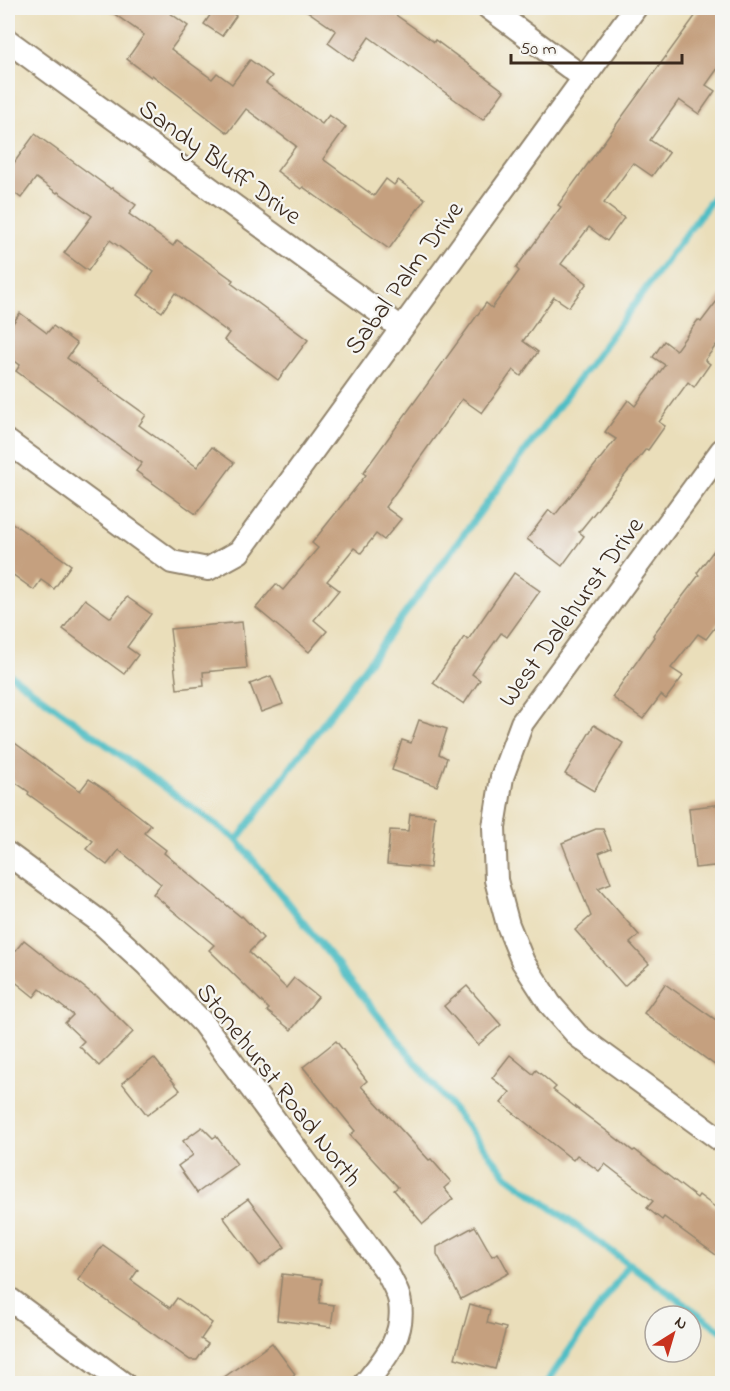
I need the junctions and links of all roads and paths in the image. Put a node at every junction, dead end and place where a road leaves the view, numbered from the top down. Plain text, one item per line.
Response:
1 (489, 8) edge
2 (635, 8) edge
3 (8, 41) edge
4 (584, 78) junction
5 (401, 327) junction
6 (8, 442) edge
7 (723, 450) edge
8 (8, 854) edge
9 (723, 1141) edge
10 (8, 1298) edge
11 (124, 1383) edge
12 (365, 1383) edge

1 - 4 street
2 - 4 street, Sabal Palm Drive
3 - 5 street, Sandy Bluff Drive
4 - 5 street, Sabal Palm Drive
5 - 6 street, Sabal Palm Drive
7 - 9 street, West Dalehurst Drive
8 - 12 street, Stonehurst Road North
10 - 11 street

